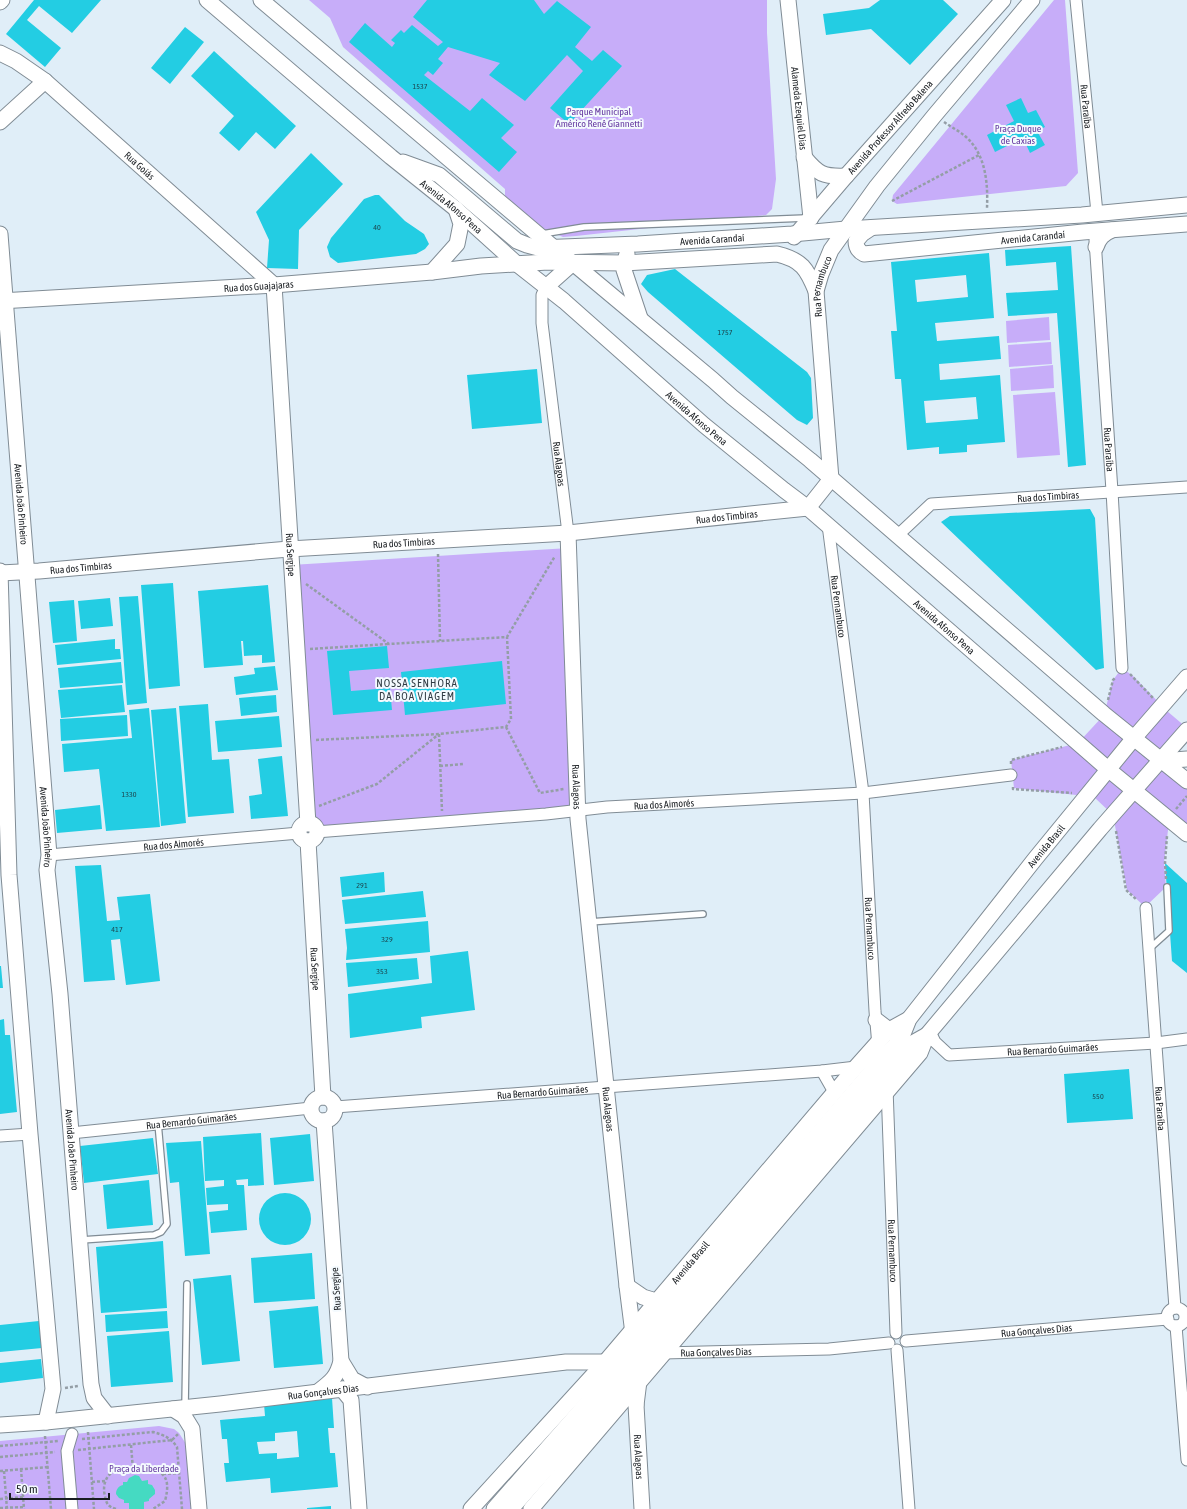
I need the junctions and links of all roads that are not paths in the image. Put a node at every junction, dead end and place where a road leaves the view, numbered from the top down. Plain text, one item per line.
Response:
1 (2, 0) edge
2 (207, 0) edge
3 (261, 0) edge
4 (788, 0) edge
5 (1003, 0) edge
6 (1032, 0) edge
7 (1076, 0) edge
8 (0, 2) edge
9 (0, 53) edge
10 (45, 81) junction
11 (0, 122) edge
12 (391, 157) junction
13 (804, 157) junction
14 (846, 176) junction
15 (1187, 206) edge
16 (456, 209) junction
17 (1094, 214) junction
18 (811, 218) junction
19 (1187, 224) edge
20 (871, 228) junction
21 (846, 229) junction
22 (1112, 230) junction
23 (1094, 232) junction
24 (0, 234) edge
25 (538, 234) junction
26 (798, 234) junction
27 (638, 244) junction
28 (552, 247) junction
29 (1096, 247) junction
30 (778, 254) junction
31 (573, 263) junction
32 (517, 264) junction
33 (624, 264) junction
34 (432, 272) junction
35 (274, 285) junction
36 (546, 287) junction
37 (816, 291) junction
38 (2, 301) edge
39 (640, 318) junction
40 (831, 479) junction
41 (1187, 487) edge
42 (1112, 491) junction
43 (808, 508) junction
44 (828, 526) junction
45 (568, 533) junction
46 (897, 536) junction
47 (289, 549) junction
48 (26, 572) junction
49 (0, 573) edge
50 (1122, 668) road end
51 (1187, 677) edge
52 (1187, 730) edge
53 (1134, 738) junction
54 (1187, 759) edge
55 (1161, 761) junction
56 (1109, 770) junction
57 (1011, 775) road end
58 (1187, 781) edge
59 (1135, 790) junction
60 (863, 793) junction
61 (578, 810) junction
62 (307, 828) junction
63 (1187, 834) edge
64 (49, 855) junction
65 (4, 859) edge
66 (1167, 888) road end
67 (1146, 908) road end
68 (703, 914) dead end
69 (589, 922) junction
70 (1149, 949) junction
71 (876, 1020) junction
72 (929, 1034) junction
73 (900, 1038) junction
74 (1187, 1039) edge
75 (1156, 1042) junction
76 (878, 1043) junction
77 (856, 1067) junction
78 (882, 1068) junction
79 (822, 1071) junction
80 (606, 1087) junction
81 (888, 1091) junction
82 (834, 1092) junction
83 (323, 1097) junction
84 (335, 1107) junction
85 (311, 1108) junction
86 (324, 1120) junction
87 (158, 1124) junction
88 (71, 1133) junction
89 (30, 1134) junction
90 (0, 1136) edge
91 (79, 1240) junction
92 (187, 1284) dead end
93 (627, 1286) junction
94 (656, 1301) junction
95 (1175, 1308) junction
96 (1186, 1317) edge
97 (1172, 1322) junction
98 (633, 1329) junction
99 (896, 1333) junction
100 (906, 1341) junction
101 (636, 1347) junction
102 (893, 1347) junction
103 (663, 1353) junction
104 (341, 1361) junction
105 (606, 1361) junction
106 (628, 1376) junction
107 (367, 1387) junction
108 (342, 1389) junction
109 (319, 1391) junction
110 (179, 1408) junction
111 (108, 1416) junction
112 (0, 1425) edge
113 (46, 1429) junction
114 (70, 1441) road end
115 (1187, 1460) edge
116 (72, 1509) edge
117 (199, 1509) edge
118 (359, 1509) edge
119 (472, 1509) edge
120 (494, 1509) edge
121 (511, 1509) edge
122 (531, 1509) edge
123 (642, 1509) edge
124 (909, 1509) edge

1 - 8 street
2 - 12 street, Avenida Afonso Pena
3 - 25 street
4 - 13 street, Alameda Ezequiel Dias
5 - 14 street, Avenida Professor Alfredo Balena
6 - 21 street
7 - 17 street, Rua Paraíba
9 - 10 street, Rua Goiás
10 - 11 street
10 - 35 street, Rua Goiás
12 - 16 street, Avenida Afonso Pena
12 - 28 street, Avenida Carandaí
13 - 14 street
13 - 18 street, Alameda Ezequiel Dias
14 - 18 street, Avenida Professor Alfredo Balena
15 - 17 street, Avenida Carandaí
16 - 32 street, Avenida Afonso Pena
16 - 34 street
17 - 20 street, Avenida Carandaí
17 - 23 street
18 - 25 lane
18 - 26 street, Avenida Professor Alfredo Balena
19 - 22 street, Avenida Carandaí
20 - 21 street, Avenida Carandaí
20 - 23 street, Avenida Carandaí
21 - 26 street, Avenida Carandaí
21 - 37 street, Rua Pernambuco
22 - 23 street, Avenida Carandaí
22 - 29 street
23 - 29 street, Rua Paraíba
24 - 38 street, Avenida João Pinheiro
25 - 28 street
26 - 27 street, Avenida Carandaí
26 - 30 street, Avenida Professor Alfredo Balena
27 - 28 street, Avenida Carandaí
27 - 33 street
28 - 31 street
29 - 42 street, Rua Paraíba
30 - 33 street, Avenida Carandaí
30 - 37 street
31 - 32 street, Avenida Carandaí
31 - 33 street, Avenida Carandaí
31 - 36 street
31 - 39 street
32 - 34 street, Rua dos Guajajaras
32 - 36 street, Avenida Afonso Pena
33 - 39 street
34 - 35 street, Rua dos Guajajaras
35 - 38 street, Rua dos Guajajaras
35 - 47 street, Rua Sergipe
36 - 43 street, Avenida Afonso Pena
36 - 45 street, Rua Alagoas
37 - 40 street, Rua Pernambuco
38 - 48 street, Avenida João Pinheiro
39 - 40 street
40 - 43 street
40 - 46 street
41 - 42 street, Rua dos Timbiras
42 - 46 street, Rua dos Timbiras
42 - 50 street, Rua Paraíba
43 - 44 street, Avenida Afonso Pena
43 - 45 street, Rua dos Timbiras
44 - 56 street, Avenida Afonso Pena
44 - 60 street, Rua Pernambuco
45 - 47 street, Rua dos Timbiras
45 - 61 street, Rua Alagoas
46 - 53 street
47 - 48 street, Rua dos Timbiras
47 - 62 street, Rua Sergipe
48 - 49 street, Rua dos Timbiras
48 - 64 street, Avenida João Pinheiro
49 - 65 street
51 - 53 street, Avenida Brasil
52 - 55 street, Avenida Brasil
53 - 55 street
53 - 56 street, Avenida Brasil
54 - 55 street
55 - 58 street
55 - 59 street, Avenida Brasil
56 - 59 street, Avenida Afonso Pena
56 - 73 street, Avenida Brasil
57 - 60 street, Rua dos Aimorés
59 - 63 street, Avenida Afonso Pena
59 - 72 street, Avenida Brasil
60 - 61 street, Rua dos Aimorés
60 - 71 street, Rua Pernambuco
61 - 62 street, Rua dos Aimorés
61 - 69 street, Rua Alagoas
62 - 64 street, Rua dos Aimorés
62 - 83 street, Rua Sergipe
64 - 88 street, Avenida João Pinheiro
65 - 89 street
66 - 70 lane
67 - 70 street, Rua Paraíba
68 - 69 lane
69 - 80 street, Rua Alagoas
70 - 75 street, Rua Paraíba
71 - 73 street
71 - 76 street, Rua Pernambuco
72 - 73 street, Avenida Brasil
72 - 75 street, Rua Bernardo Guimarães
72 - 81 street, Avenida Brasil
73 - 76 street, Avenida Brasil
73 - 78 street, Avenida Brasil
74 - 75 street, Rua Bernardo Guimarães
75 - 95 street, Rua Paraíba
76 - 77 street, Avenida Brasil
76 - 78 street, Rua Pernambuco
77 - 79 street, Rua Bernardo Guimarães
77 - 82 street, Avenida Brasil
78 - 81 street, Rua Pernambuco
78 - 101 street, Avenida Brasil
78 - 106 street, Avenida Brasil
79 - 80 street, Rua Bernardo Guimarães
79 - 82 street
80 - 84 street, Rua Bernardo Guimarães
80 - 93 street, Rua Alagoas
81 - 99 street, Rua Pernambuco
81 - 103 street, Avenida Brasil
82 - 94 street, Avenida Brasil
83 - 84 street
83 - 85 street
84 - 86 street
85 - 86 street
85 - 87 street, Rua Bernardo Guimarães
86 - 104 street, Rua Sergipe
87 - 88 street, Rua Bernardo Guimarães
87 - 91 lane
88 - 91 street, Avenida João Pinheiro
89 - 90 street
89 - 113 street
91 - 111 street, Avenida João Pinheiro
92 - 110 lane
93 - 94 street
93 - 98 street, Rua Alagoas
94 - 98 street, Avenida Brasil
95 - 96 street
95 - 97 street
96 - 97 street
97 - 100 street, Rua Gonçalves Dias
97 - 115 street
98 - 101 street, Rua Alagoas
98 - 105 street, Avenida Brasil
99 - 100 street
99 - 102 street
100 - 102 street
101 - 106 street, Avenida Brasil
102 - 103 street, Rua Gonçalves Dias
102 - 124 street
103 - 106 street, Avenida Brasil
104 - 107 street, Rua Sergipe
104 - 109 street, Rua Sergipe
105 - 106 street, Rua Gonçalves Dias
105 - 107 street, Rua Gonçalves Dias
105 - 119 street, Avenida Brasil
106 - 120 street, Avenida Brasil
106 - 121 street, Avenida Brasil
106 - 122 street, Avenida Brasil
106 - 123 street, Rua Alagoas
107 - 108 street, Rua Gonçalves Dias
108 - 109 street, Rua Gonçalves Dias
108 - 118 street
109 - 110 street, Rua Gonçalves Dias
110 - 111 street, Rua Gonçalves Dias
110 - 117 street
111 - 113 street, Rua Gonçalves Dias
112 - 113 street, Rua Gonçalves Dias
114 - 116 street

